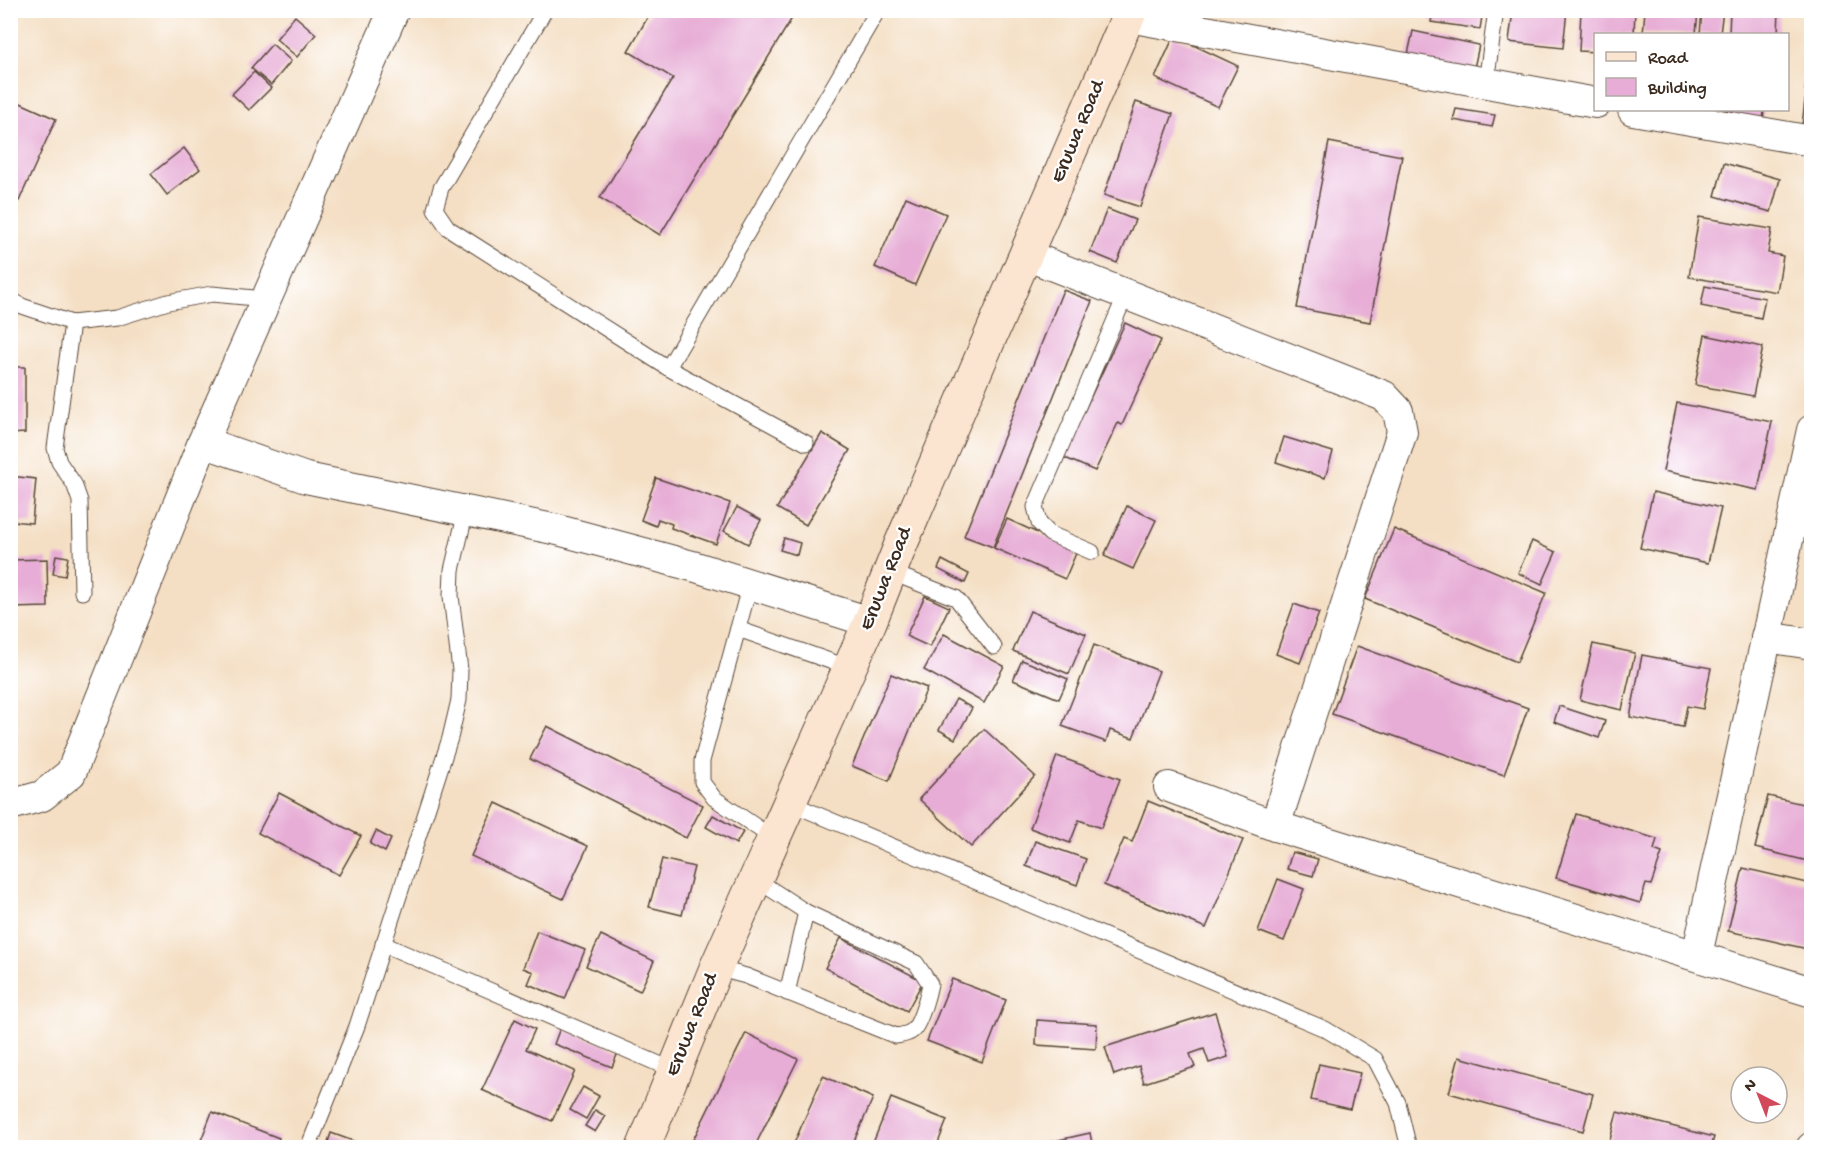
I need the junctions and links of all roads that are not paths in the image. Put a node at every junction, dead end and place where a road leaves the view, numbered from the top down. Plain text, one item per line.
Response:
1 (394, 10) edge
2 (545, 10) edge
3 (878, 10) edge
4 (1496, 10) edge
5 (1130, 14) edge
6 (1486, 83) junction
7 (1594, 103) edge
8 (1639, 111) edge
9 (1812, 141) edge
10 (1026, 255) junction
11 (1126, 294) junction
12 (266, 299) junction
13 (10, 300) edge
14 (72, 323) junction
15 (668, 368) junction
16 (1812, 430) edge
17 (203, 442) junction
18 (806, 442) dead end
19 (466, 511) junction
20 (1092, 552) dead end
21 (890, 572) junction
22 (750, 584) junction
23 (82, 592) dead end
24 (870, 622) junction
25 (738, 629) junction
26 (1766, 637) junction
27 (1812, 644) edge
28 (994, 647) dead end
29 (850, 668) junction
30 (1169, 787) dead end
31 (790, 803) junction
32 (10, 805) edge
33 (1275, 826) junction
34 (774, 839) junction
35 (757, 880) junction
36 (806, 912) junction
37 (383, 944) junction
38 (1697, 955) junction
39 (716, 968) junction
40 (1812, 992) edge
41 (787, 993) junction
42 (675, 1071) junction
43 (308, 1148) edge
44 (643, 1148) edge
45 (1409, 1148) edge

1 - 12 street
2 - 15 lane
3 - 15 lane
4 - 6 lane
5 - 6 street
5 - 10 main road, Eruwa Road
6 - 7 street
8 - 9 street
10 - 11 street
10 - 21 main road, Eruwa Road
11 - 20 lane
11 - 33 street
12 - 14 lane
12 - 17 street
13 - 14 lane
14 - 23 lane
15 - 18 lane
16 - 26 street
17 - 19 street
17 - 32 street
19 - 22 street
19 - 37 lane
21 - 24 main road, Eruwa Road
21 - 28 lane
22 - 24 street
22 - 25 lane
24 - 29 main road, Eruwa Road
25 - 29 lane
25 - 34 lane
26 - 27 street
26 - 38 street
29 - 31 main road, Eruwa Road
30 - 33 street
31 - 34 main road, Eruwa Road
31 - 45 lane
33 - 38 street
34 - 35 main road, Eruwa Road
35 - 36 lane
35 - 39 main road, Eruwa Road
36 - 41 lane
36 - 41 lane
37 - 42 lane
37 - 43 lane
38 - 40 street
39 - 41 lane
39 - 42 main road, Eruwa Road
42 - 44 main road, Eruwa Road

